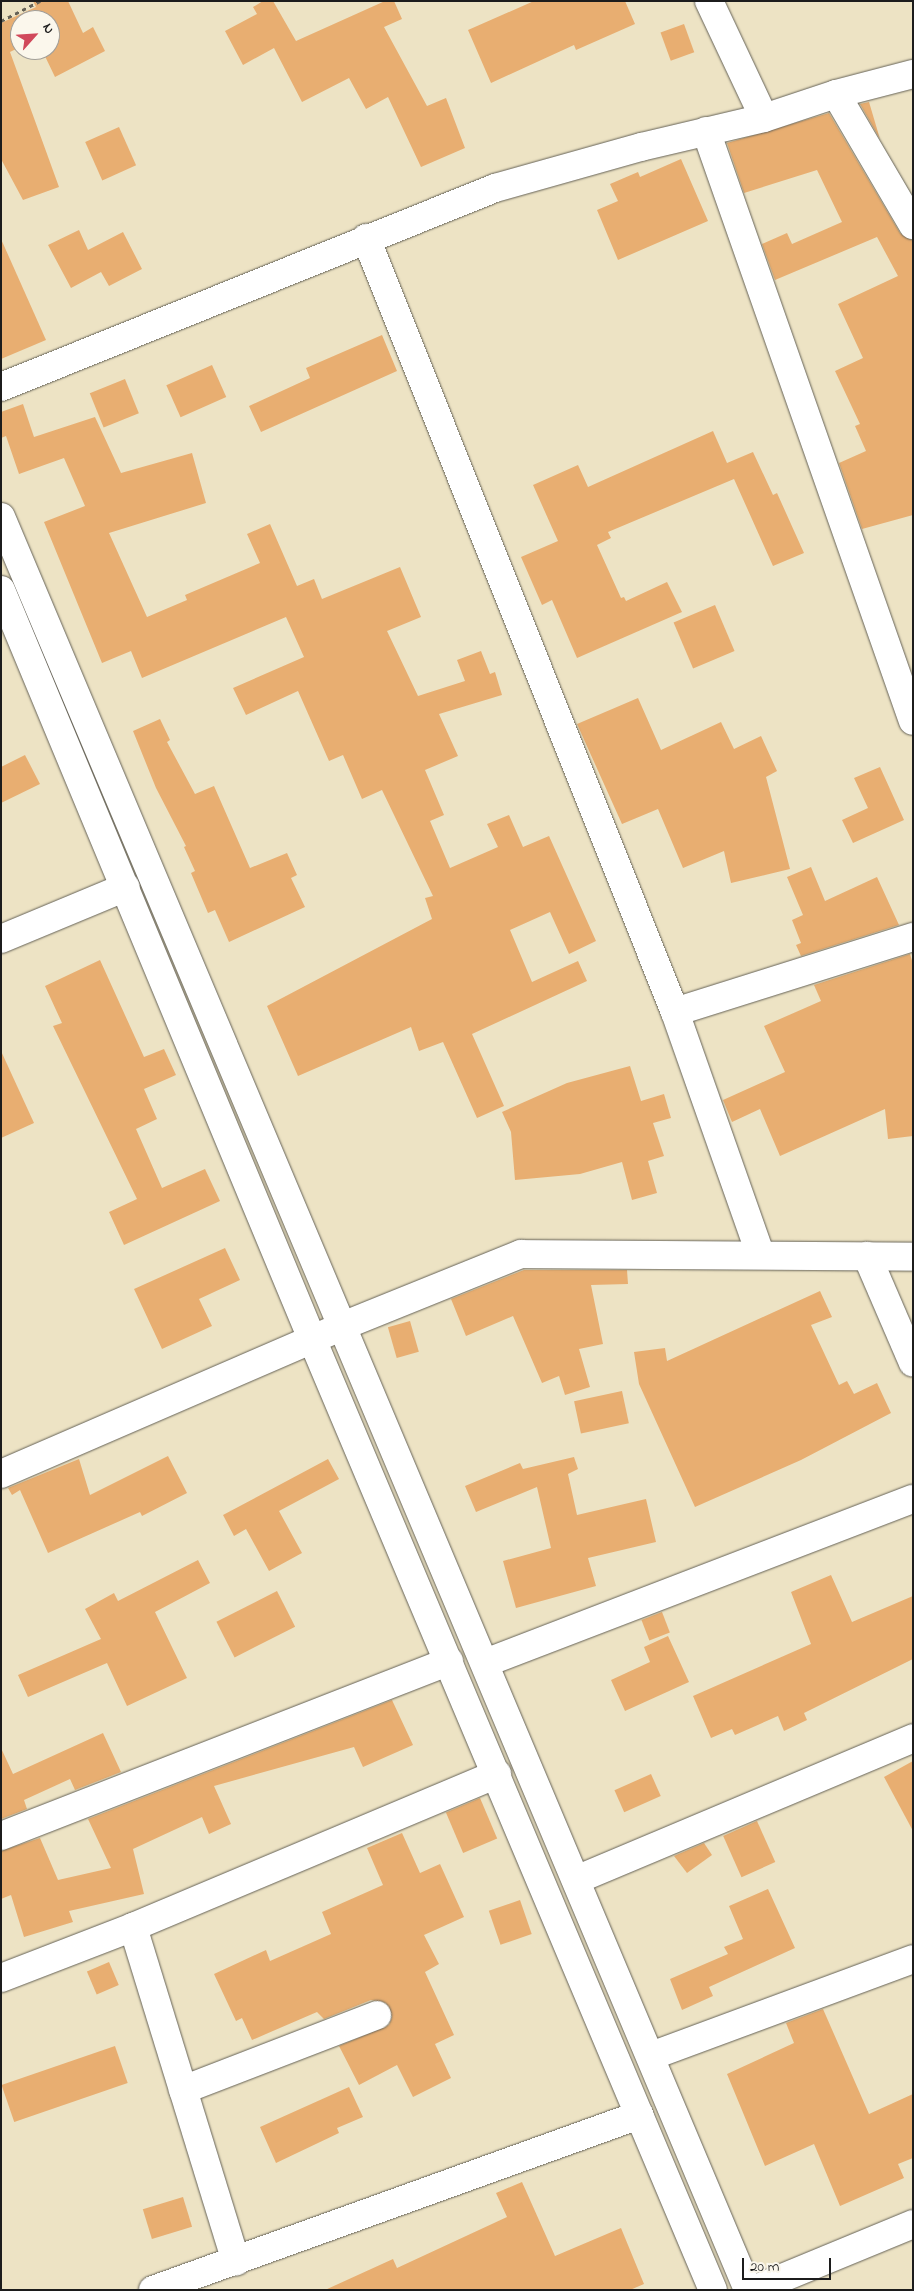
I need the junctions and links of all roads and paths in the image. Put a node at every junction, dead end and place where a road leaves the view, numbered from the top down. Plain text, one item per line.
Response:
1 (40, 1) edge
2 (709, 1) edge
3 (1, 22) edge
4 (913, 74) edge
5 (836, 94) junction
6 (764, 118) junction
7 (706, 131) junction
8 (913, 225) edge
9 (366, 238) junction
10 (1, 387) edge
11 (1, 517) edge
12 (1, 590) edge
13 (913, 720) edge
14 (126, 887) junction
15 (913, 937) edge
16 (1, 939) edge
17 (675, 1012) junction
18 (760, 1254) junction
19 (867, 1256) junction
20 (913, 1258) edge
21 (340, 1327) junction
22 (312, 1339) junction
23 (913, 1363) edge
24 (1, 1474) edge
25 (913, 1499) edge
26 (449, 1661) junction
27 (485, 1663) junction
28 (913, 1738) edge
29 (497, 1774) junction
30 (1, 1836) edge
31 (576, 1880) junction
32 (133, 1927) junction
33 (913, 1959) edge
34 (1, 1978) edge
35 (377, 2015) dead end
36 (651, 2056) junction
37 (183, 2090) junction
38 (639, 2115) junction
39 (913, 2224) edge
40 (236, 2261) junction
41 (153, 2290) edge
42 (713, 2290) edge
43 (748, 2290) edge
44 (754, 2290) edge

1 - 3 path
2 - 6 street
4 - 5 street
5 - 6 street
5 - 8 street
6 - 7 street
7 - 9 street
7 - 13 street
9 - 10 street
9 - 17 street
11 - 21 street
12 - 14 street
14 - 16 street
14 - 22 street
15 - 17 street
17 - 18 street
18 - 19 street
18 - 21 street
19 - 20 street
19 - 23 street
21 - 22 street
21 - 27 street
22 - 24 street
22 - 26 street
25 - 27 street
26 - 29 street
26 - 30 street
27 - 31 street
28 - 31 street
29 - 32 street
29 - 38 street
31 - 36 street
32 - 34 street
32 - 37 street
33 - 36 street
35 - 37 street
36 - 43 street
37 - 40 street
38 - 40 street
38 - 42 street
39 - 44 street
40 - 41 street

